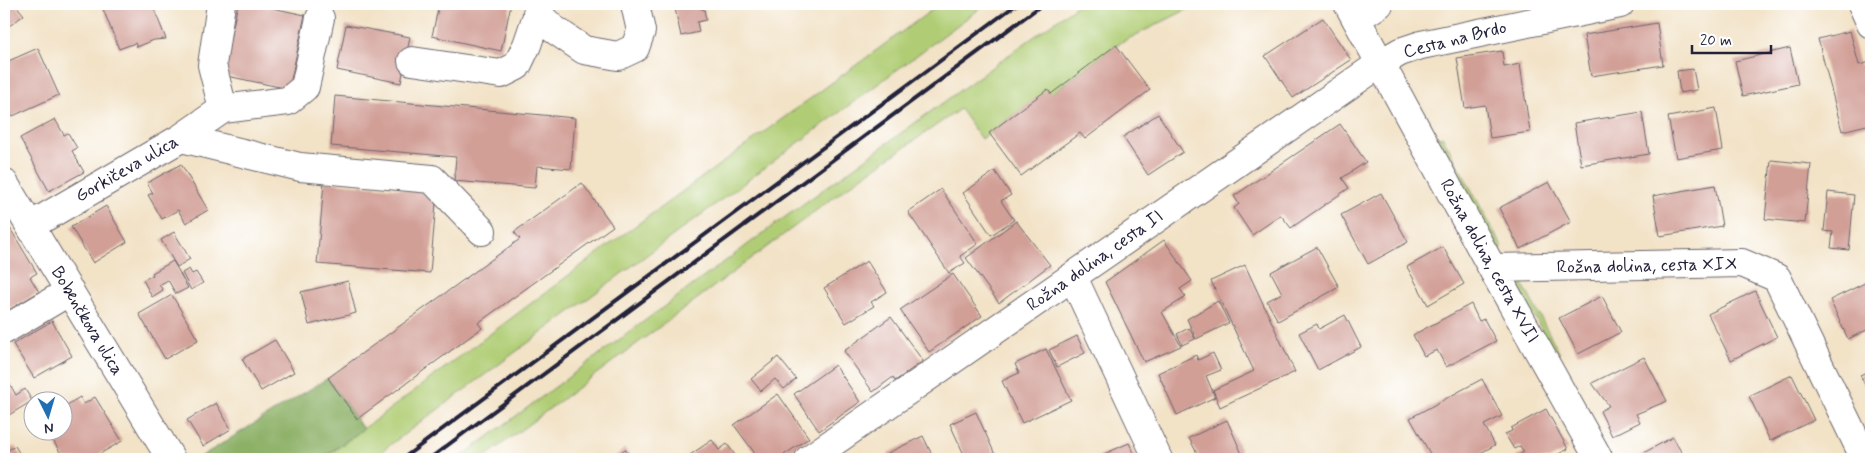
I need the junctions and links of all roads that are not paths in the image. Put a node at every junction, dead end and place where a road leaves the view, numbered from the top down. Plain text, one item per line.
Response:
1 (221, 4) edge
2 (635, 4) edge
3 (1379, 4) edge
4 (1620, 4) edge
5 (1862, 4) edge
6 (539, 8) edge
7 (1352, 11) edge
8 (320, 18) dead end
9 (1871, 24) edge
10 (412, 61) dead end
11 (1381, 63) junction
12 (223, 109) junction
13 (181, 138) junction
14 (4, 183) edge
15 (30, 226) junction
16 (482, 231) dead end
17 (1492, 268) junction
18 (1072, 277) junction
19 (70, 291) junction
20 (4, 330) edge
21 (171, 459) edge
22 (809, 459) edge
23 (1158, 459) edge
24 (1599, 459) edge
25 (1865, 459) edge

1 - 12 street
2 - 6 street
3 - 7 street
4 - 11 street, Cesta na Brdo
5 - 9 street
6 - 10 street
7 - 11 street, Rožna dolina, cesta XVII
8 - 12 street
11 - 17 street, Rožna dolina, cesta XVII
11 - 18 street, Rožna dolina, cesta II
12 - 13 street, Gorkičeva ulica
13 - 15 street, Gorkičeva ulica
13 - 16 street
14 - 15 street, Bobenčkova ulica
15 - 19 street, Bobenčkova ulica
17 - 24 street, Rožna dolina, cesta XVII
17 - 25 street, Rožna dolina, cesta XIX
18 - 22 street, Rožna dolina, cesta II
18 - 23 street
19 - 20 street
19 - 21 street, Bobenčkova ulica

